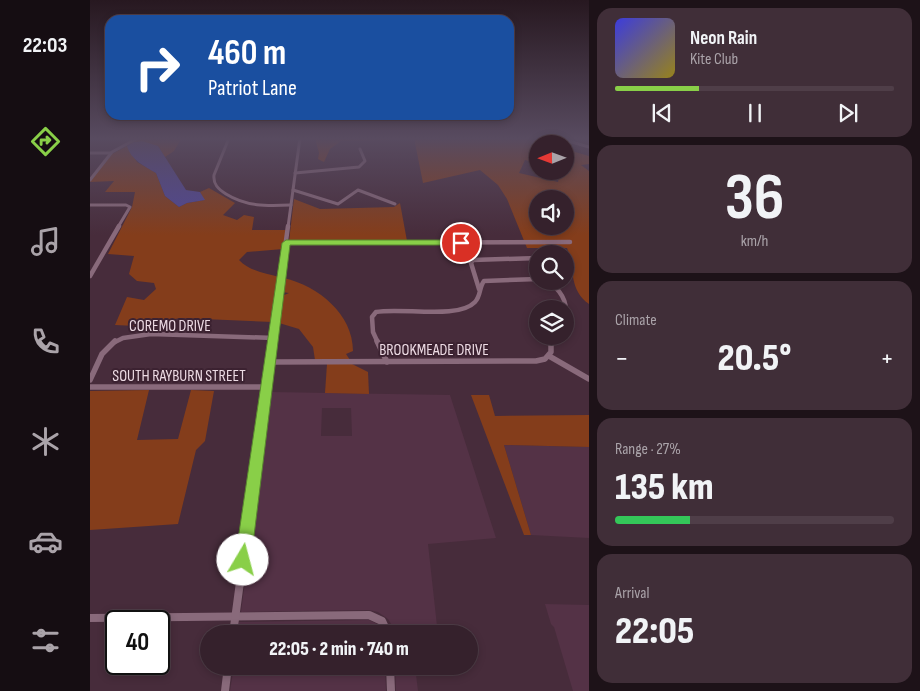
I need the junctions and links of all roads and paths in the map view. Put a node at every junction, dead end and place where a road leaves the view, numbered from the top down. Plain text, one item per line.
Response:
1 (216, 170) edge
2 (325, 170) edge
3 (296, 173) joint
4 (293, 190) junction
5 (396, 204) dead end
6 (90, 205) edge
7 (291, 205) junction
8 (570, 242) dead end
9 (286, 243) junction
10 (529, 258) edge
11 (90, 276) edge
12 (529, 279) edge
13 (558, 290) edge
14 (480, 292) junction
15 (563, 300) edge
16 (274, 338) junction
17 (552, 345) edge
18 (549, 356) junction
19 (271, 362) junction
20 (387, 362) junction
21 (589, 379) edge
22 (90, 380) edge
23 (90, 387) edge
24 (267, 387) junction
25 (235, 617) junction
26 (90, 618) edge
27 (234, 625) edge
28 (386, 625) edge
29 (227, 675) edge
30 (390, 675) edge
31 (225, 691) edge
32 (391, 691) edge

1 - 7 street
2 - 3 street
3 - 4 street
4 - 5 street
4 - 7 street
6 - 11 street
7 - 9 street
8 - 9 street
9 - 16 street
10 - 14 street
12 - 14 street
13 - 15 street
14 - 20 street
16 - 19 street
16 - 22 street, COREMO DRIVE
17 - 18 street
18 - 20 street, BROOKMEADE DRIVE
18 - 21 street
19 - 20 street, BROOKMEADE DRIVE
19 - 24 street
23 - 24 street, SOUTH RAYBURN STREET
24 - 25 street
25 - 26 street
25 - 27 street
25 - 28 street
29 - 31 street
30 - 32 street

